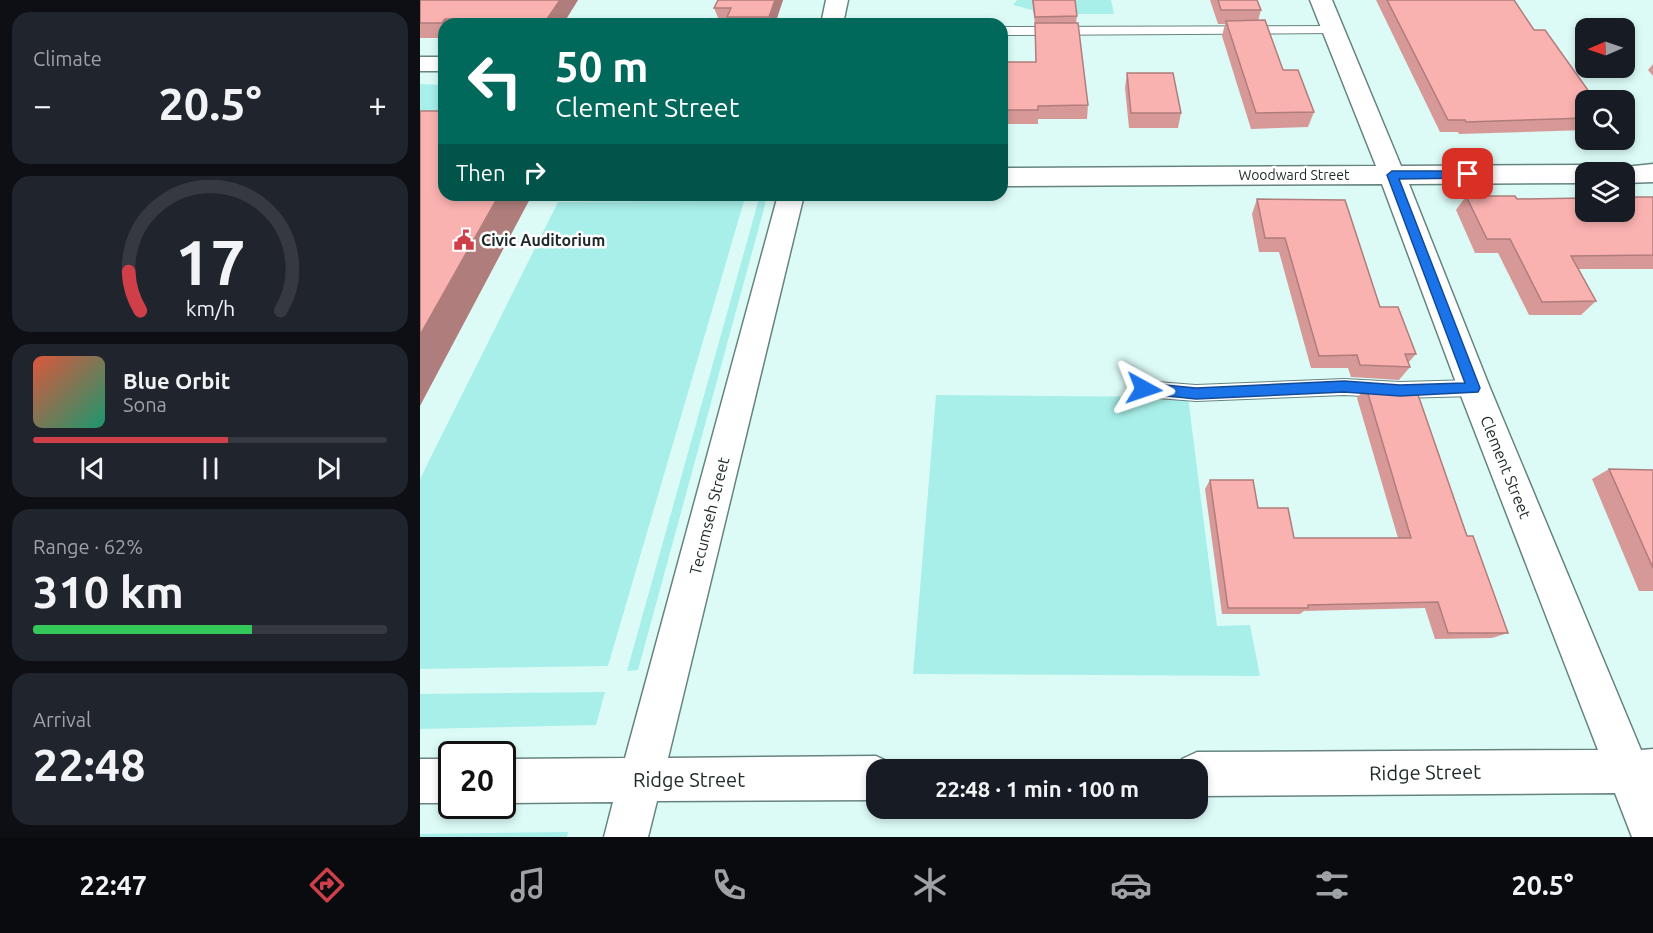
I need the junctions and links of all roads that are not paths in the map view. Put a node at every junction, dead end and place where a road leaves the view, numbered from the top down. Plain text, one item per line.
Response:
1 (837, 0) edge
2 (1321, 0) edge
3 (833, 18) edge
4 (1333, 30) junction
5 (1008, 31) edge
6 (420, 64) edge
7 (438, 64) edge
8 (1653, 173) edge
9 (1575, 174) edge
10 (1635, 174) edge
11 (1392, 175) junction
12 (1008, 177) edge
13 (789, 201) edge
14 (1474, 388) junction
15 (1144, 389) dead end
16 (1640, 772) edge
17 (1208, 774) edge
18 (866, 778) edge
19 (640, 780) junction
20 (420, 781) edge
21 (438, 781) edge
22 (516, 781) edge
23 (1653, 833) edge
24 (626, 837) edge

1 - 3 street
2 - 4 street, Clement Street
4 - 5 lane
4 - 11 street, Clement Street
6 - 7 street
8 - 10 street
9 - 11 street, Woodward Street
11 - 12 street, Woodward Street
11 - 14 street, Clement Street
13 - 19 street, Tecumseh Street
14 - 15 lane
14 - 16 street, Clement Street
16 - 17 street, Ridge Street
16 - 23 street, Clement Street
18 - 19 street, Ridge Street
19 - 22 street, Ridge Street
19 - 24 street, Tecumseh Street
20 - 21 street

